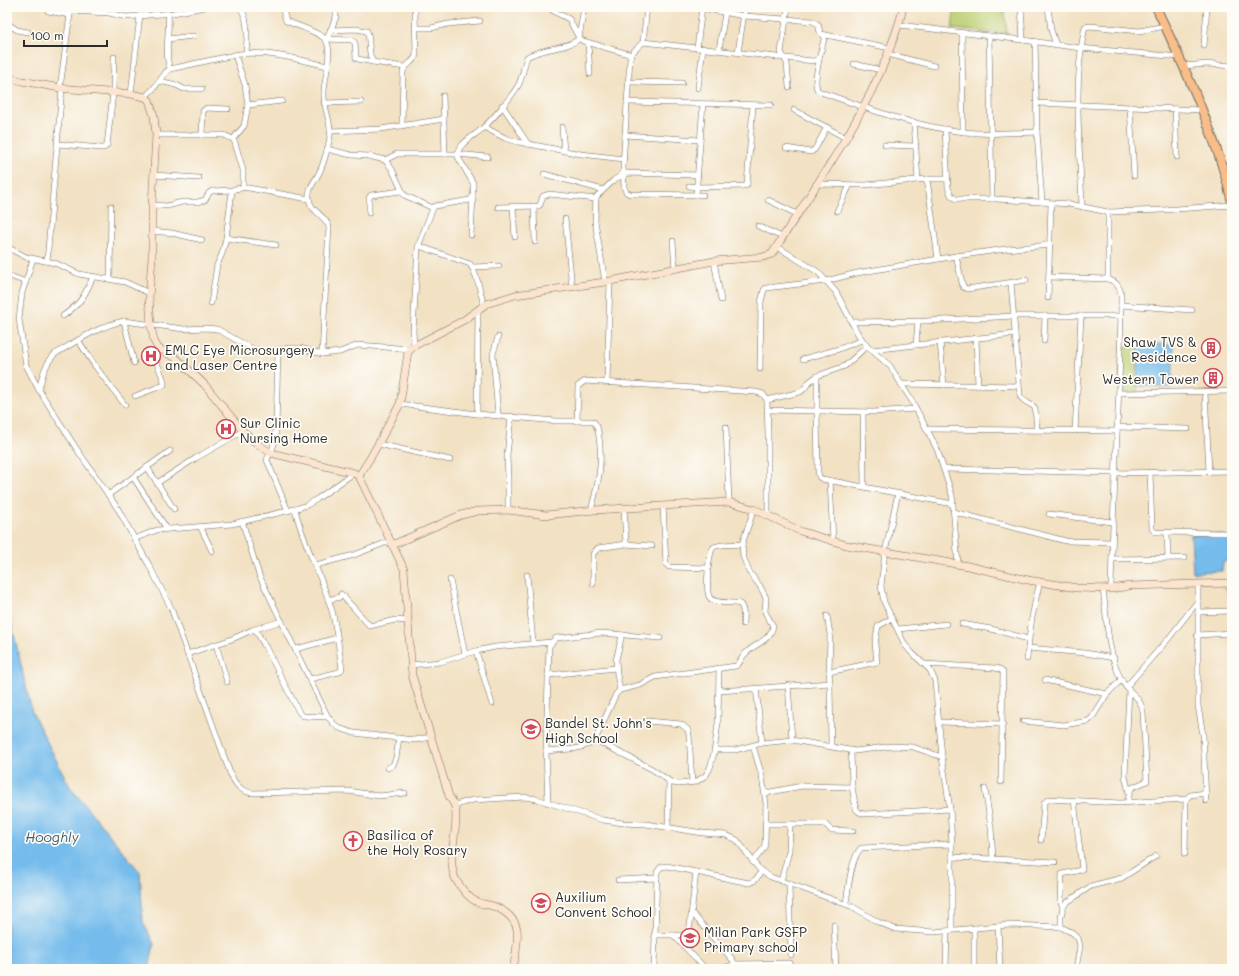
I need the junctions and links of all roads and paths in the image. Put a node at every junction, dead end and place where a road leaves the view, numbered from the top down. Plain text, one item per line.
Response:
1 (10, 7) edge
2 (205, 7) edge
3 (238, 7) edge
4 (282, 7) edge
5 (336, 7) edge
6 (548, 7) edge
7 (584, 7) edge
8 (647, 7) edge
9 (745, 7) edge
10 (788, 7) edge
11 (903, 7) edge
12 (1021, 7) edge
13 (1048, 7) edge
14 (1156, 7) edge
15 (1206, 7) edge
16 (702, 8) edge
17 (48, 11) dead end
18 (71, 11) edge
19 (415, 11) dead end
20 (725, 12) junction
21 (168, 13) junction
22 (7, 15) edge
23 (140, 15) junction
24 (744, 16) junction
25 (786, 19) junction
26 (480, 22) dead end
27 (7, 24) edge
28 (900, 25) junction
29 (1165, 26) junction
30 (415, 28) junction
31 (330, 30) junction
32 (28, 32) dead end
33 (962, 32) junction
34 (825, 35) junction
35 (193, 36) dead end
36 (989, 36) junction
37 (579, 38) junction
38 (168, 39) junction
39 (326, 39) junction
40 (1024, 40) junction
41 (1035, 41) junction
42 (643, 42) junction
43 (588, 43) junction
44 (1056, 45) junction
45 (1204, 46) dead end
46 (700, 48) junction
47 (1080, 48) junction
48 (718, 50) junction
49 (889, 51) junction
50 (738, 52) junction
51 (246, 53) junction
52 (235, 55) junction
53 (632, 55) junction
54 (114, 57) dead end
55 (783, 57) junction
56 (1180, 57) junction
57 (819, 59) junction
58 (373, 62) junction
59 (854, 64) dead end
60 (327, 66) junction
61 (934, 66) dead end
62 (1184, 66) junction
63 (1232, 66) edge
64 (404, 67) junction
65 (170, 69) junction
66 (881, 70) junction
67 (590, 74) dead end
68 (7, 77) edge
69 (160, 81) junction
70 (629, 82) junction
71 (682, 83) dead end
72 (789, 87) dead end
73 (61, 88) junction
74 (698, 88) dead end
75 (202, 89) dead end
76 (113, 93) junction
77 (131, 94) junction
78 (443, 96) dead end
79 (145, 97) junction
80 (282, 100) dead end
81 (361, 102) dead end
82 (627, 102) junction
83 (324, 103) junction
84 (1036, 103) junction
85 (703, 104) junction
86 (248, 105) junction
87 (502, 105) junction
88 (753, 105) junction
89 (772, 105) dead end
90 (1078, 105) junction
91 (863, 107) junction
92 (1130, 107) junction
93 (228, 109) dead end
94 (1175, 109) junction
95 (794, 110) dead end
96 (1202, 110) junction
97 (444, 119) junction
98 (914, 122) junction
99 (402, 126) junction
100 (484, 127) junction
101 (562, 127) dead end
102 (827, 127) junction
103 (945, 129) junction
104 (330, 131) junction
105 (963, 132) junction
106 (1037, 132) junction
107 (991, 133) junction
108 (202, 135) junction
109 (156, 136) junction
110 (625, 136) junction
111 (846, 138) junction
112 (233, 139) junction
113 (700, 140) junction
114 (58, 144) junction
115 (528, 144) junction
116 (885, 145) dead end
117 (916, 146) junction
118 (786, 148) dead end
119 (327, 149) junction
120 (564, 151) junction
121 (445, 154) junction
122 (458, 154) junction
123 (488, 157) dead end
124 (1177, 157) dead end
125 (624, 159) junction
126 (385, 160) junction
127 (623, 173) junction
128 (544, 174) dead end
129 (698, 175) junction
130 (154, 176) junction
131 (1134, 176) dead end
132 (199, 178) dead end
133 (927, 179) junction
134 (947, 179) junction
135 (918, 180) junction
136 (816, 184) junction
137 (850, 185) junction
138 (689, 186) dead end
139 (697, 187) junction
140 (242, 188) junction
141 (233, 190) junction
142 (603, 190) junction
143 (401, 191) junction
144 (696, 195) junction
145 (703, 195) dead end
146 (473, 196) junction
147 (309, 199) junction
148 (596, 199) junction
149 (992, 199) junction
150 (768, 200) dead end
151 (1042, 202) junction
152 (1232, 202) edge
153 (1051, 203) junction
154 (152, 205) junction
155 (1232, 205) edge
156 (110, 206) dead end
157 (534, 206) junction
158 (498, 207) dead end
159 (513, 207) junction
160 (1082, 207) junction
161 (433, 208) junction
162 (838, 211) dead end
163 (1108, 212) junction
164 (369, 213) dead end
165 (797, 214) junction
166 (565, 219) dead end
167 (758, 226) dead end
168 (152, 231) junction
169 (471, 235) dead end
170 (515, 237) dead end
171 (782, 237) junction
172 (226, 238) junction
173 (202, 240) dead end
174 (673, 241) dead end
175 (534, 242) dead end
176 (276, 245) dead end
177 (1050, 245) junction
178 (419, 246) junction
179 (776, 246) junction
180 (7, 247) edge
181 (956, 256) junction
182 (33, 259) junction
183 (938, 259) junction
184 (47, 261) junction
185 (714, 261) junction
186 (499, 266) dead end
187 (472, 267) junction
188 (675, 269) junction
189 (7, 275) edge
190 (93, 277) junction
191 (1049, 277) junction
192 (110, 279) junction
193 (1108, 279) junction
194 (1026, 280) dead end
195 (826, 281) junction
196 (26, 282) junction
197 (608, 282) junction
198 (1011, 284) junction
199 (572, 287) junction
200 (149, 293) junction
201 (1048, 298) dead end
202 (721, 300) dead end
203 (211, 303) dead end
204 (1121, 305) junction
205 (481, 308) junction
206 (1192, 310) dead end
207 (63, 316) dead end
208 (1014, 316) junction
209 (1045, 316) junction
210 (1081, 316) junction
211 (1121, 316) junction
212 (124, 321) junction
213 (918, 321) junction
214 (852, 322) junction
215 (151, 324) junction
216 (1015, 334) junction
217 (498, 337) dead end
218 (976, 338) junction
219 (78, 340) junction
220 (862, 340) junction
221 (1044, 341) dead end
222 (940, 342) junction
223 (916, 345) junction
224 (412, 347) junction
225 (158, 348) junction
226 (869, 348) junction
227 (278, 351) junction
228 (322, 354) junction
229 (803, 359) dead end
230 (134, 363) dead end
231 (760, 369) dead end
232 (817, 376) junction
233 (607, 383) junction
234 (901, 384) junction
235 (944, 384) junction
236 (978, 385) junction
237 (1020, 386) junction
238 (40, 390) junction
239 (1232, 391) edge
240 (1205, 392) junction
241 (1119, 393) junction
242 (135, 396) dead end
243 (767, 400) junction
244 (400, 404) junction
245 (125, 405) dead end
246 (916, 409) junction
247 (767, 410) junction
248 (816, 411) junction
249 (863, 412) junction
250 (477, 414) junction
251 (498, 415) junction
252 (511, 416) junction
253 (577, 421) junction
254 (726, 427) dead end
255 (927, 429) junction
256 (1117, 429) junction
257 (1188, 429) dead end
258 (1037, 430) junction
259 (243, 431) junction
260 (1075, 431) junction
261 (378, 444) junction
262 (170, 450) dead end
263 (271, 452) junction
264 (450, 460) dead end
265 (147, 467) junction
266 (944, 469) junction
267 (1150, 472) junction
268 (1209, 472) junction
269 (1232, 472) edge
270 (1115, 473) junction
271 (356, 475) junction
272 (133, 477) junction
273 (830, 480) junction
274 (157, 483) junction
275 (864, 486) junction
276 (898, 493) junction
277 (108, 494) junction
278 (729, 502) junction
279 (953, 504) junction
280 (663, 506) junction
281 (624, 508) junction
282 (174, 509) dead end
283 (296, 509) junction
284 (754, 509) junction
285 (508, 510) junction
286 (590, 510) junction
287 (288, 511) junction
288 (954, 512) junction
289 (1049, 514) dead end
290 (768, 516) junction
291 (242, 522) junction
292 (1112, 522) junction
293 (201, 528) junction
294 (167, 529) junction
295 (1232, 532) edge
296 (1167, 533) junction
297 (134, 539) junction
298 (833, 541) junction
299 (1112, 542) junction
300 (391, 543) junction
301 (626, 544) junction
302 (742, 544) junction
303 (652, 546) dead end
304 (212, 551) dead end
305 (885, 552) junction
306 (1168, 558) junction
307 (1185, 558) dead end
308 (1112, 559) junction
309 (958, 564) junction
310 (316, 565) junction
311 (708, 568) junction
312 (527, 575) dead end
313 (450, 580) dead end
314 (1040, 582) junction
315 (1231, 583) edge
316 (593, 584) dead end
317 (1198, 584) junction
318 (1103, 589) junction
319 (1111, 589) junction
320 (328, 600) junction
321 (1198, 601) junction
322 (1231, 611) junction
323 (1198, 612) junction
324 (827, 616) dead end
325 (892, 619) junction
326 (282, 621) junction
327 (408, 621) junction
328 (743, 624) dead end
329 (946, 624) dead end
330 (962, 624) dead end
331 (255, 629) junction
332 (898, 629) junction
333 (622, 635) junction
334 (1197, 635) junction
335 (337, 638) junction
336 (660, 638) dead end
337 (1028, 639) junction
338 (552, 642) junction
339 (533, 643) junction
340 (216, 644) junction
341 (1028, 648) junction
342 (296, 649) junction
343 (476, 651) junction
344 (187, 654) junction
345 (465, 654) junction
346 (1114, 658) junction
347 (1027, 659) dead end
348 (924, 664) junction
349 (412, 665) junction
350 (616, 668) junction
351 (719, 668) junction
352 (829, 672) junction
353 (548, 674) junction
354 (310, 679) junction
355 (1045, 680) dead end
356 (1121, 680) junction
357 (227, 682) dead end
358 (830, 683) junction
359 (788, 685) junction
360 (756, 688) junction
361 (1128, 689) junction
362 (620, 690) junction
363 (718, 691) junction
364 (1107, 694) junction
365 (492, 704) dead end
366 (328, 717) junction
367 (647, 721) dead end
368 (1022, 721) dead end
369 (940, 722) junction
370 (1003, 724) junction
371 (431, 737) junction
372 (399, 738) junction
373 (595, 740) junction
374 (792, 740) junction
375 (762, 743) junction
376 (753, 746) junction
377 (831, 746) junction
378 (714, 750) junction
379 (851, 750) junction
380 (546, 751) junction
381 (942, 757) junction
382 (388, 768) dead end
383 (669, 781) junction
384 (692, 782) junction
385 (1001, 782) dead end
386 (852, 787) junction
387 (985, 789) dead end
388 (406, 793) dead end
389 (765, 793) junction
390 (1129, 793) junction
391 (1206, 793) junction
392 (1186, 799) junction
393 (1074, 800) junction
394 (1206, 801) dead end
395 (548, 803) junction
396 (1127, 803) junction
397 (455, 805) junction
398 (950, 809) junction
399 (766, 824) junction
400 (790, 824) junction
401 (668, 827) junction
402 (853, 831) dead end
403 (1041, 840) dead end
404 (952, 844) junction
405 (1185, 854) dead end
406 (1156, 856) dead end
407 (952, 857) junction
408 (993, 859) junction
409 (753, 862) junction
410 (1055, 862) dead end
411 (761, 871) junction
412 (696, 872) junction
413 (657, 878) junction
414 (618, 880) dead end
415 (781, 881) junction
416 (789, 884) junction
417 (846, 904) junction
418 (1063, 908) junction
419 (692, 913) junction
420 (834, 925) dead end
421 (998, 926) junction
422 (1061, 927) junction
423 (974, 928) junction
424 (950, 931) junction
425 (654, 935) junction
426 (673, 935) junction
427 (791, 955) dead end
428 (790, 963) dead end
429 (736, 966) edge
430 (513, 969) edge
431 (654, 969) edge
432 (706, 969) edge
433 (722, 969) edge
434 (836, 969) edge
435 (946, 969) edge
436 (974, 969) edge
437 (1000, 969) edge
438 (1076, 969) edge

1 - 22 street
2 - 21 street
3 - 51 street
4 - 39 street
5 - 31 street
6 - 37 street
7 - 37 street
8 - 42 street
9 - 24 street
10 - 25 street
11 - 28 street
12 - 40 street
13 - 44 street
14 - 29 main road
15 - 45 street
16 - 20 street
16 - 46 street
17 - 18 street
18 - 23 street
18 - 73 street
19 - 30 street
20 - 24 street
20 - 48 street
21 - 23 street
21 - 38 street
23 - 77 street
24 - 25 street
24 - 50 street
25 - 34 street
25 - 55 street
26 - 30 street
27 - 32 street
28 - 33 street
28 - 49 street
29 - 47 street
29 - 56 main road
30 - 64 street
31 - 39 street
31 - 58 street
33 - 36 street
33 - 105 street
34 - 49 street
34 - 57 street
35 - 38 street
36 - 40 street
36 - 107 street
37 - 43 street
37 - 87 street
38 - 65 street
39 - 58 street
39 - 60 street
40 - 41 street
41 - 44 street
41 - 84 street
42 - 46 street
42 - 53 street
43 - 53 street
43 - 67 street
44 - 47 street
46 - 48 street
46 - 74 street
47 - 56 street
47 - 90 street
48 - 50 street
49 - 61 street
49 - 66 street
50 - 55 street
51 - 52 street
51 - 60 street
52 - 65 street
52 - 86 street
53 - 70 street
54 - 76 street
55 - 57 street
55 - 72 street
56 - 62 main road
57 - 91 street
58 - 64 street
59 - 66 street
60 - 83 street
62 - 63 street
62 - 96 main road
64 - 99 street
65 - 69 street
66 - 91 street
68 - 73 street
69 - 75 street
69 - 79 street
70 - 71 street
70 - 82 street
73 - 76 street
73 - 114 street
76 - 77 street
76 - 114 street
77 - 79 street
78 - 97 street
79 - 109 street
80 - 86 street
81 - 83 street
82 - 85 street
82 - 110 street
83 - 104 street
84 - 90 street
84 - 106 street
85 - 88 street
85 - 113 street
86 - 112 street
87 - 100 street
87 - 115 street
88 - 89 street
88 - 139 street
90 - 92 street
90 - 160 street
91 - 98 street
91 - 111 street
92 - 94 street
92 - 131 street
93 - 108 street
94 - 96 street
94 - 124 street
95 - 102 street
96 - 152 main road
97 - 99 street
97 - 121 street
98 - 103 street
98 - 117 street
99 - 104 street
100 - 115 street
100 - 122 street
101 - 120 street
102 - 111 street
102 - 118 street
103 - 105 street
103 - 134 street
104 - 119 street
105 - 107 street
106 - 107 street
106 - 151 street
107 - 149 street
108 - 109 street
108 - 112 street
109 - 130 street
110 - 113 street
110 - 125 street
111 - 136 street
112 - 140 street
113 - 129 street
114 - 184 street
115 - 120 street
116 - 117 street
117 - 135 street
119 - 126 street
119 - 147 street
120 - 125 street
121 - 122 street
121 - 126 street
122 - 123 street
122 - 146 street
125 - 127 street
126 - 143 street
127 - 129 street
127 - 142 street
127 - 144 street
128 - 142 street
129 - 139 street
130 - 132 street
130 - 154 street
133 - 134 street
133 - 135 street
133 - 183 street
134 - 149 street
135 - 137 street
136 - 137 street
136 - 165 street
137 - 162 street
138 - 139 street
139 - 144 street
140 - 141 street
140 - 147 street
141 - 154 street
141 - 172 street
142 - 148 street
143 - 161 street
143 - 164 street
144 - 145 street
146 - 161 street
146 - 169 street
147 - 228 street
148 - 157 street
148 - 197 street
149 - 151 street
150 - 165 street
151 - 153 street
153 - 160 street
153 - 177 street
154 - 168 street
155 - 163 street
156 - 192 street
157 - 159 street
157 - 175 street
158 - 159 street
159 - 170 street
160 - 163 street
161 - 178 street
163 - 193 street
165 - 171 street
166 - 199 street
167 - 171 street
168 - 173 street
168 - 200 street
171 - 179 street
172 - 176 street
172 - 203 street
174 - 188 street
177 - 181 street
177 - 191 street
178 - 187 street
178 - 224 street
179 - 185 street
179 - 195 street
180 - 182 street
181 - 183 street
181 - 198 street
182 - 184 street
182 - 196 street
183 - 195 street
184 - 190 street
185 - 188 street
185 - 202 street
186 - 187 street
187 - 205 street
188 - 197 street
189 - 196 street
190 - 192 street
190 - 207 street
191 - 193 street
191 - 201 street
192 - 200 street
193 - 204 street
194 - 198 street
195 - 214 street
195 - 231 street
196 - 238 street
197 - 199 street
197 - 233 street
198 - 208 street
199 - 205 street
200 - 215 street
204 - 206 street
204 - 211 street
205 - 224 street
205 - 250 street
208 - 209 street
208 - 213 street
208 - 216 street
209 - 210 street
209 - 221 street
210 - 211 street
210 - 260 street
211 - 241 street
212 - 215 street
212 - 219 street
212 - 230 street
213 - 214 street
213 - 223 street
214 - 220 street
215 - 225 street
215 - 227 street
216 - 218 street
216 - 237 street
217 - 251 street
218 - 222 street
218 - 236 street
219 - 238 street
219 - 245 street
220 - 226 street
220 - 229 street
222 - 223 street
222 - 235 street
223 - 226 street
224 - 228 street
224 - 244 street
225 - 242 street
225 - 259 street
226 - 232 street
226 - 234 street
227 - 228 street
227 - 263 street
232 - 243 street
232 - 248 street
233 - 243 street
233 - 253 street
234 - 235 street
234 - 246 street
235 - 236 street
236 - 237 street
237 - 258 street
238 - 277 street
239 - 240 street
240 - 241 street
240 - 268 street
241 - 256 street
243 - 247 street
244 - 250 street
244 - 261 street
246 - 249 street
246 - 255 street
247 - 248 street
247 - 290 street
248 - 249 street
248 - 273 street
249 - 275 street
250 - 251 street
251 - 252 street
252 - 253 street
252 - 285 street
253 - 286 street
254 - 278 street
255 - 258 street
255 - 266 street
256 - 257 street
256 - 260 street
256 - 270 street
258 - 260 street
259 - 263 street
259 - 274 street
261 - 264 street
261 - 271 street
262 - 265 street
263 - 271 street
263 - 287 street
265 - 272 street
265 - 274 street
266 - 270 street
266 - 279 street
267 - 268 street
267 - 270 street
267 - 296 street
268 - 269 street
270 - 292 street
271 - 283 street
271 - 300 street
272 - 277 street
272 - 294 street
273 - 275 street
273 - 298 street
274 - 282 street
275 - 276 street
276 - 279 street
276 - 305 street
277 - 297 street
278 - 280 street
278 - 284 street
279 - 288 street
280 - 281 street
280 - 311 street
281 - 286 street
281 - 301 street
283 - 287 street
283 - 310 street
284 - 290 street
284 - 302 street
285 - 286 street
285 - 300 street
287 - 291 street
288 - 299 street
288 - 309 street
289 - 292 street
290 - 298 street
291 - 293 street
291 - 326 street
292 - 299 street
293 - 294 street
293 - 304 street
294 - 297 street
295 - 296 street
296 - 306 street
297 - 344 street
298 - 305 street
299 - 308 street
300 - 310 street
300 - 327 street
301 - 303 street
301 - 316 street
302 - 311 street
302 - 351 street
305 - 309 street
305 - 325 street
306 - 307 street
306 - 308 street
308 - 319 street
309 - 314 street
310 - 320 street
311 - 328 street
312 - 339 street
313 - 345 street
314 - 318 street
314 - 337 street
315 - 317 street
315 - 322 street
317 - 319 street
317 - 321 street
318 - 319 street
318 - 346 street
320 - 327 street
320 - 335 street
321 - 323 street
321 - 361 street
322 - 323 street
322 - 334 street
323 - 334 street
324 - 352 street
325 - 332 street
325 - 352 street
326 - 331 street
326 - 342 street
327 - 349 street
329 - 332 street
330 - 337 street
331 - 340 street
331 - 366 street
332 - 348 street
333 - 336 street
333 - 338 street
333 - 350 street
334 - 391 street
335 - 342 street
335 - 354 street
337 - 341 street
338 - 339 street
338 - 353 street
339 - 343 street
340 - 344 street
340 - 357 street
341 - 346 street
341 - 347 street
342 - 354 street
343 - 345 street
343 - 365 street
344 - 388 street
345 - 349 street
346 - 356 street
348 - 369 street
348 - 370 street
349 - 371 street
350 - 353 street
350 - 362 street
351 - 362 street
351 - 363 street
352 - 358 street
353 - 380 street
354 - 366 street
355 - 364 street
356 - 361 street
356 - 364 street
358 - 359 street
358 - 377 street
359 - 360 street
359 - 374 street
360 - 363 street
360 - 375 street
361 - 390 street
361 - 390 street
362 - 373 street
363 - 378 street
364 - 368 street
366 - 372 street
367 - 384 street
369 - 370 street
369 - 381 street
370 - 385 street
371 - 372 street
371 - 397 street
372 - 382 street
373 - 380 street
373 - 383 street
374 - 375 street
374 - 377 street
375 - 376 street
376 - 378 street
376 - 389 street
377 - 379 street
378 - 384 street
379 - 381 street
379 - 386 street
380 - 395 street
381 - 398 street
383 - 384 street
383 - 401 street
386 - 389 street
386 - 398 street
387 - 408 street
389 - 399 street
390 - 396 street
391 - 392 street
391 - 394 street
392 - 396 street
392 - 405 street
393 - 396 street
393 - 403 street
393 - 418 street
395 - 397 street
395 - 401 street
397 - 430 street
398 - 404 street
399 - 400 street
399 - 409 street
400 - 402 street
400 - 415 street
401 - 409 street
404 - 407 street
404 - 417 street
406 - 418 street
407 - 408 street
407 - 424 street
408 - 410 street
409 - 411 street
411 - 412 street
411 - 415 street
412 - 413 street
412 - 419 street
413 - 414 street
413 - 425 street
415 - 416 street
416 - 417 street
416 - 427 street
417 - 424 street
418 - 422 street
419 - 426 street
419 - 429 street
420 - 434 street
421 - 422 street
421 - 423 street
421 - 437 street
422 - 438 street
423 - 424 street
423 - 436 street
424 - 435 street
425 - 426 street
425 - 431 street
426 - 432 street
428 - 429 street
429 - 433 street

